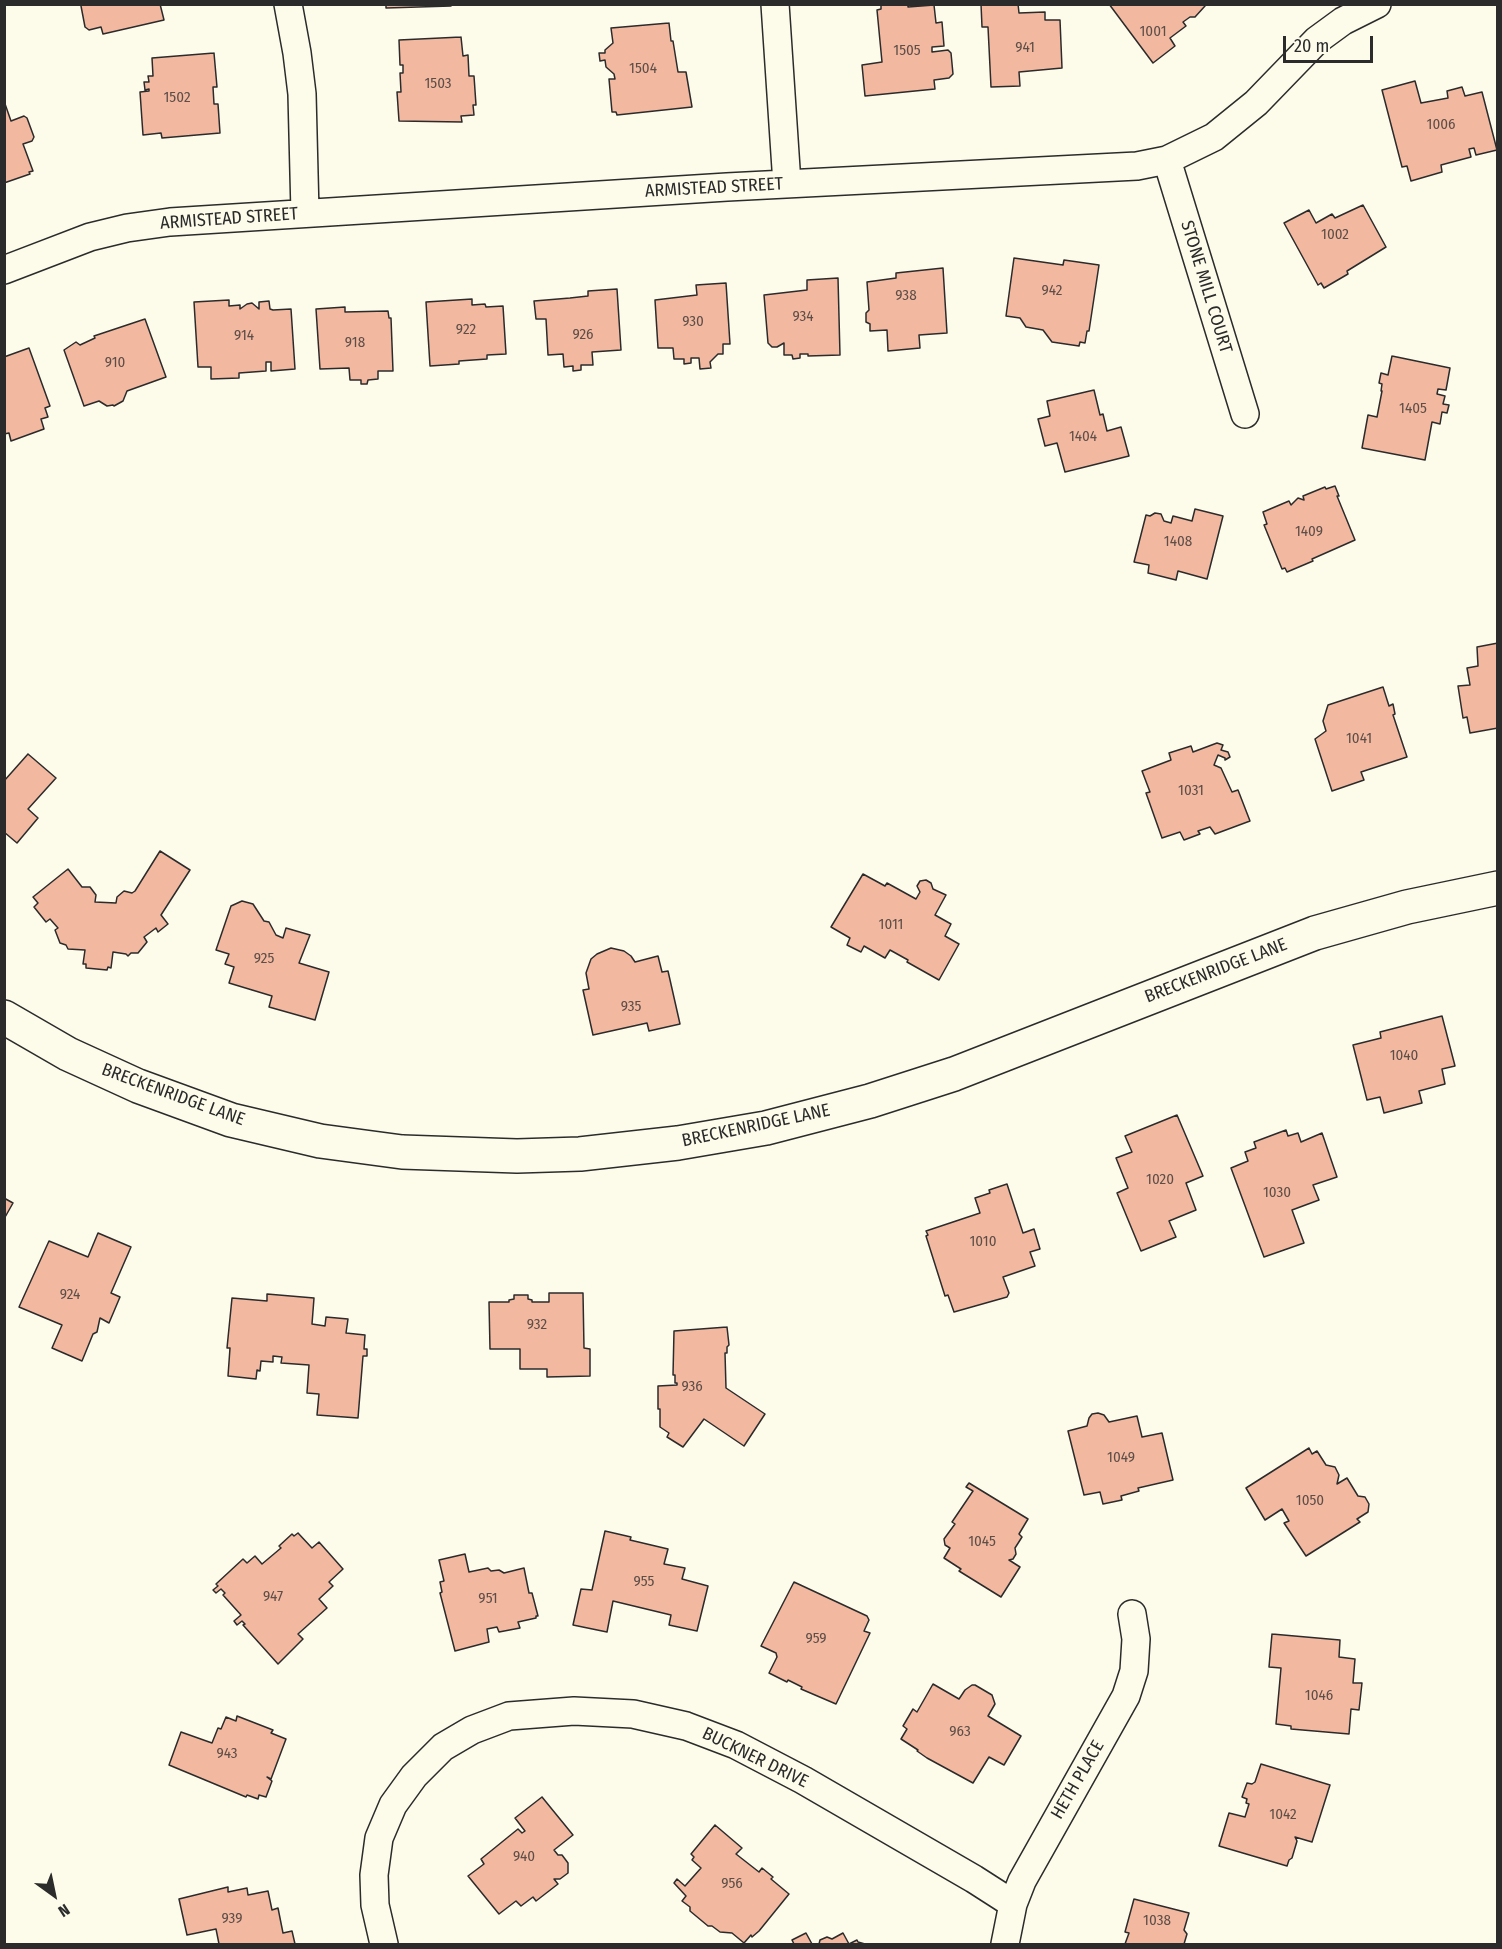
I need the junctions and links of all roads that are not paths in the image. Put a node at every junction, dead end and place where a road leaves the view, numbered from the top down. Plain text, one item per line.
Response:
1 (288, 4) edge
2 (775, 4) edge
3 (1377, 4) edge
4 (1167, 160) junction
5 (787, 184) junction
6 (305, 213) junction
7 (4, 270) edge
8 (1245, 414) dead end
9 (1497, 888) edge
10 (4, 1017) edge
11 (1132, 1614) dead end
12 (1013, 1904) junction
13 (384, 1944) edge
14 (1005, 1944) edge

1 - 6 street
2 - 5 street
3 - 4 street, ARMISTEAD STREET
4 - 5 street, ARMISTEAD STREET
4 - 8 street, STONE MILL COURT
5 - 6 street, ARMISTEAD STREET
6 - 7 street, ARMISTEAD STREET
9 - 10 street, BRECKENRIDGE LANE
11 - 12 street, HETH PLACE
12 - 13 street, BUCKNER DRIVE
12 - 14 street, HETH PLACE

